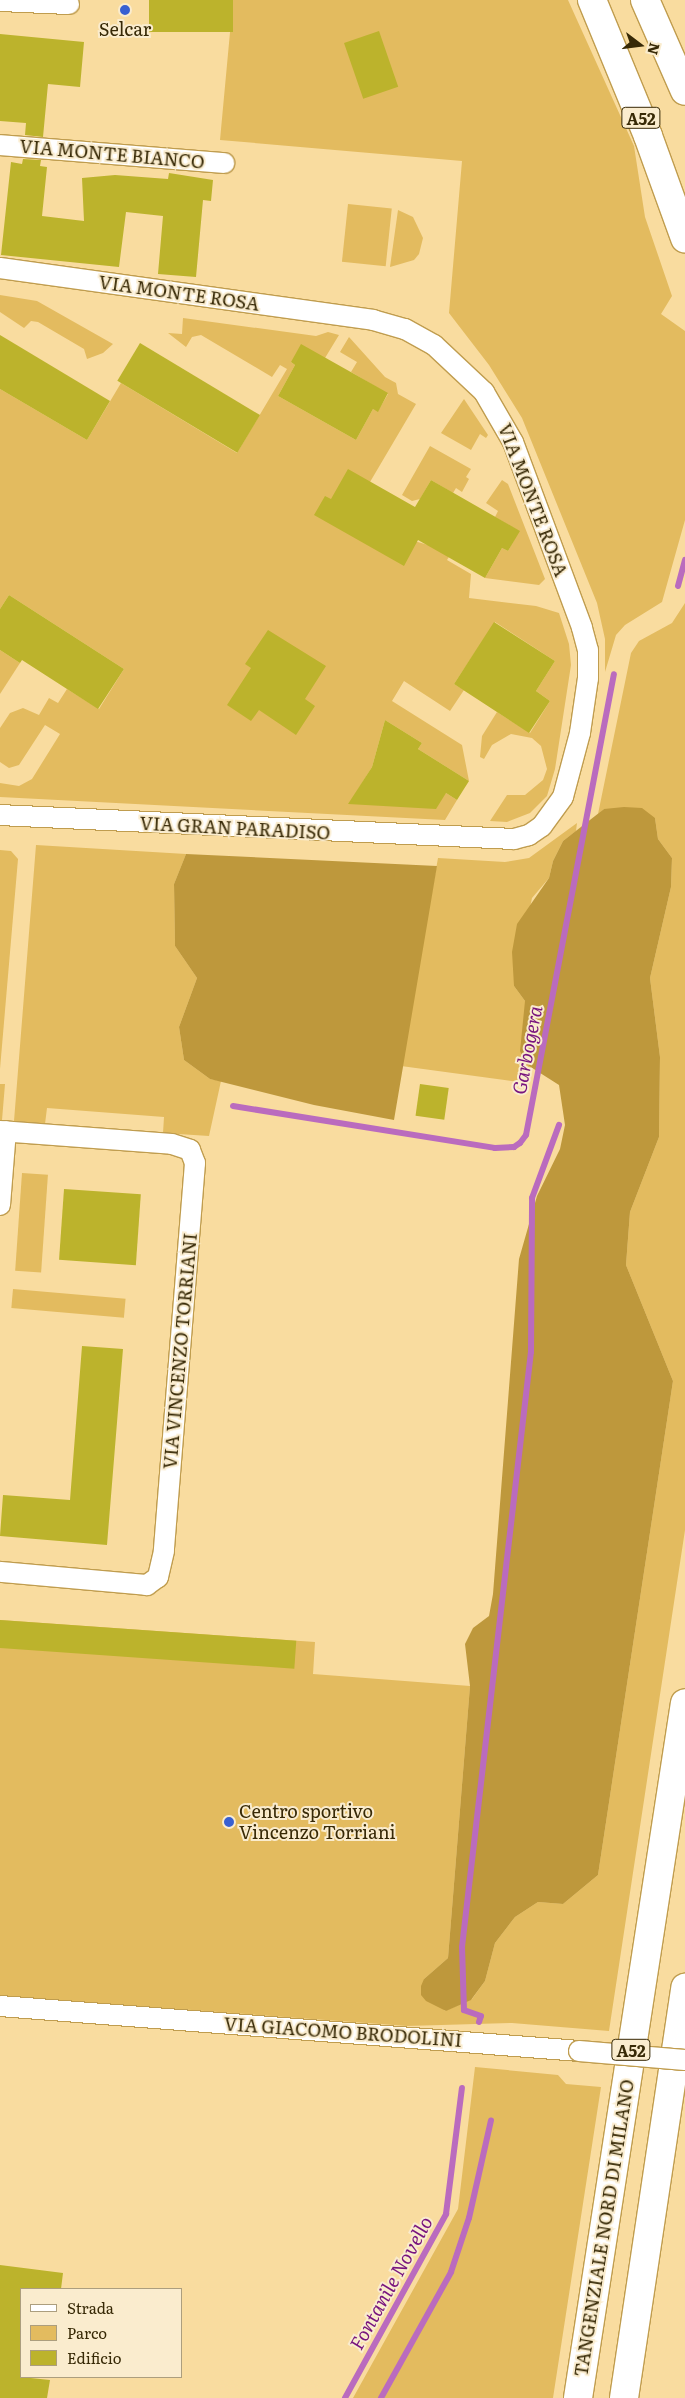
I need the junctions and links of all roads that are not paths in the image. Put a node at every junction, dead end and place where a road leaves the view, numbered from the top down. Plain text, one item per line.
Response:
1 (592, 0) edge
2 (645, 0) edge
3 (0, 2) edge
4 (69, 4) dead end
5 (685, 91) edge
6 (0, 145) edge
7 (224, 163) dead end
8 (685, 238) edge
9 (0, 268) edge
10 (0, 815) edge
11 (470, 839) joint
12 (3, 1131) edge
13 (0, 1205) edge
14 (0, 1572) edge
15 (685, 1703) edge
16 (685, 1988) edge
17 (0, 2006) edge
18 (685, 2060) edge
19 (578, 2398) edge
20 (624, 2398) edge

1 - 8 highway, A52
2 - 5 highway
3 - 4 street
6 - 7 street, VIA MONTE BIANCO
9 - 11 street, VIA MONTE ROSA
10 - 11 street, VIA GRAN PARADISO
12 - 13 street
12 - 14 street, VIA VINCENZO TORRIANI
15 - 19 highway, TANGENZIALE NORD DI MILANO / A52
16 - 20 highway, A52
17 - 18 street, VIA GIACOMO BRODOLINI, bridge

